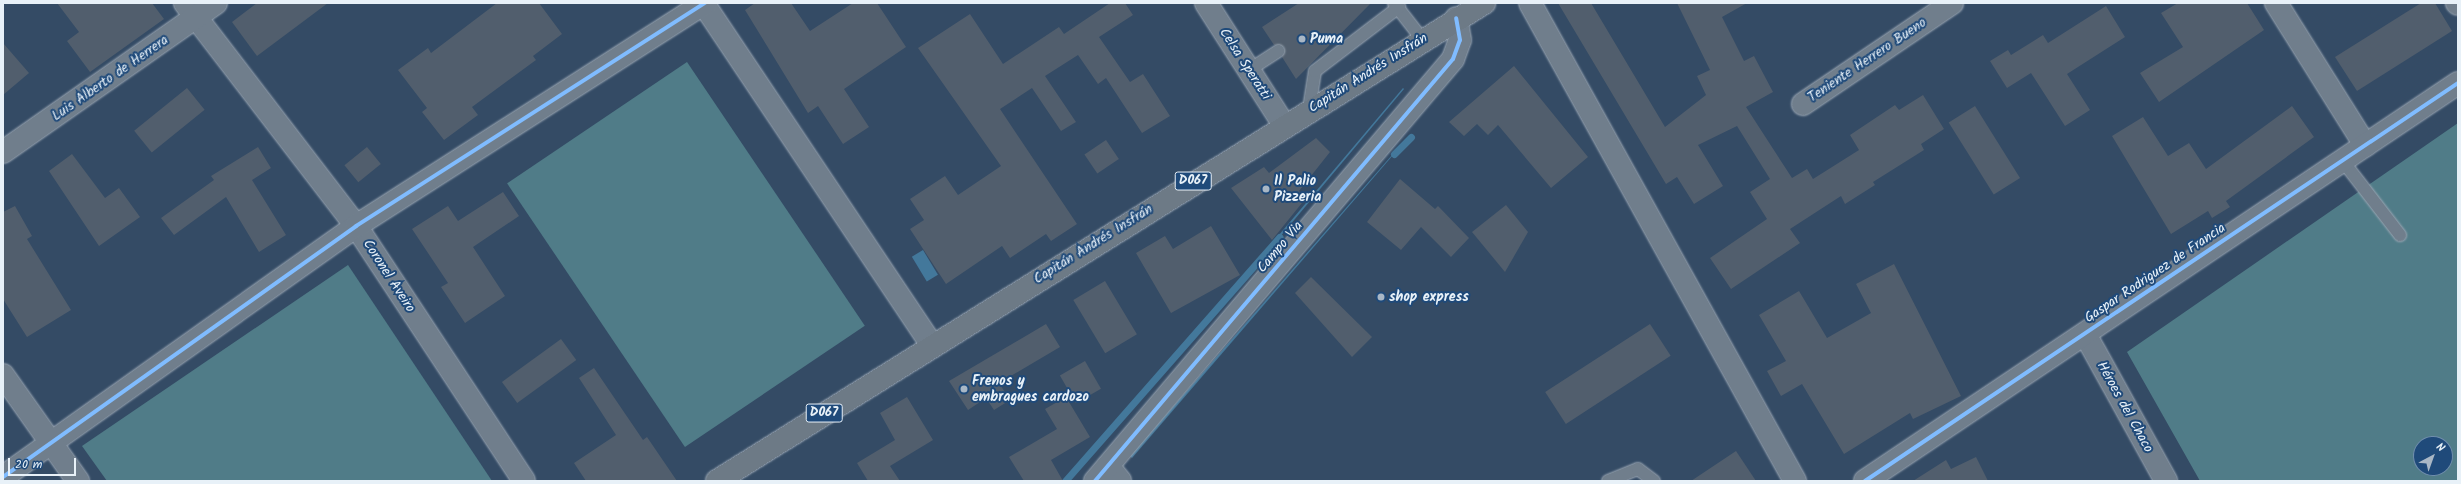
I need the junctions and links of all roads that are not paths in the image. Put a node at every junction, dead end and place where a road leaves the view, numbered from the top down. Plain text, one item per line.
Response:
1 (216, 3) edge
2 (704, 3) edge
3 (1206, 3) edge
4 (1484, 3) edge
5 (1530, 3) edge
6 (1952, 3) edge
7 (2276, 3) edge
8 (1396, 5) edge
9 (191, 10) edge
10 (1453, 10) edge
11 (1422, 39) junction
12 (1278, 51) dead end
13 (1249, 70) junction
14 (2458, 83) edge
15 (1803, 104) dead end
16 (1309, 109) junction
17 (1284, 125) junction
18 (2365, 146) junction
19 (3, 152) edge
20 (2342, 160) junction
21 (356, 226) junction
22 (2400, 235) dead end
23 (2085, 334) junction
24 (932, 345) junction
25 (3, 375) edge
26 (51, 444) junction
27 (1108, 476) edge
28 (3, 477) edge
29 (78, 481) edge
30 (524, 481) edge
31 (717, 481) edge
32 (1608, 481) edge
33 (1654, 481) edge
34 (1795, 481) edge
35 (1865, 481) edge
36 (2166, 481) edge

1 - 9 street, Luis Alberto de Herrera
2 - 21 street
2 - 24 street
3 - 13 street, Celsa Speratti
4 - 10 main road, D067
5 - 34 street
6 - 15 street, Teniente Herrero Bueno
7 - 18 street
8 - 11 lane
8 - 16 lane
9 - 19 street, Luis Alberto de Herrera
9 - 21 street, Coronel Aveiro
10 - 11 main road, Capitán Andrés Insfrán / D067
10 - 27 street, Campo Via
11 - 16 main road, Capitán Andrés Insfrán / D067
12 - 13 lane
13 - 17 street, Celsa Speratti
14 - 18 street, Gaspar Rodriguez de Francia
16 - 17 main road, Capitán Andrés Insfrán / D067
17 - 24 main road, Capitán Andrés Insfrán / D067
18 - 20 street, Gaspar Rodriguez de Francia
20 - 22 lane
20 - 23 street, Gaspar Rodriguez de Francia
21 - 26 street
21 - 30 street, Coronel Aveiro
23 - 35 street, Gaspar Rodriguez de Francia
23 - 36 street, Héroes del Chaco
24 - 31 main road, Capitán Andrés Insfrán / D067
25 - 26 street
26 - 28 street
26 - 29 street
32 - 33 lane

